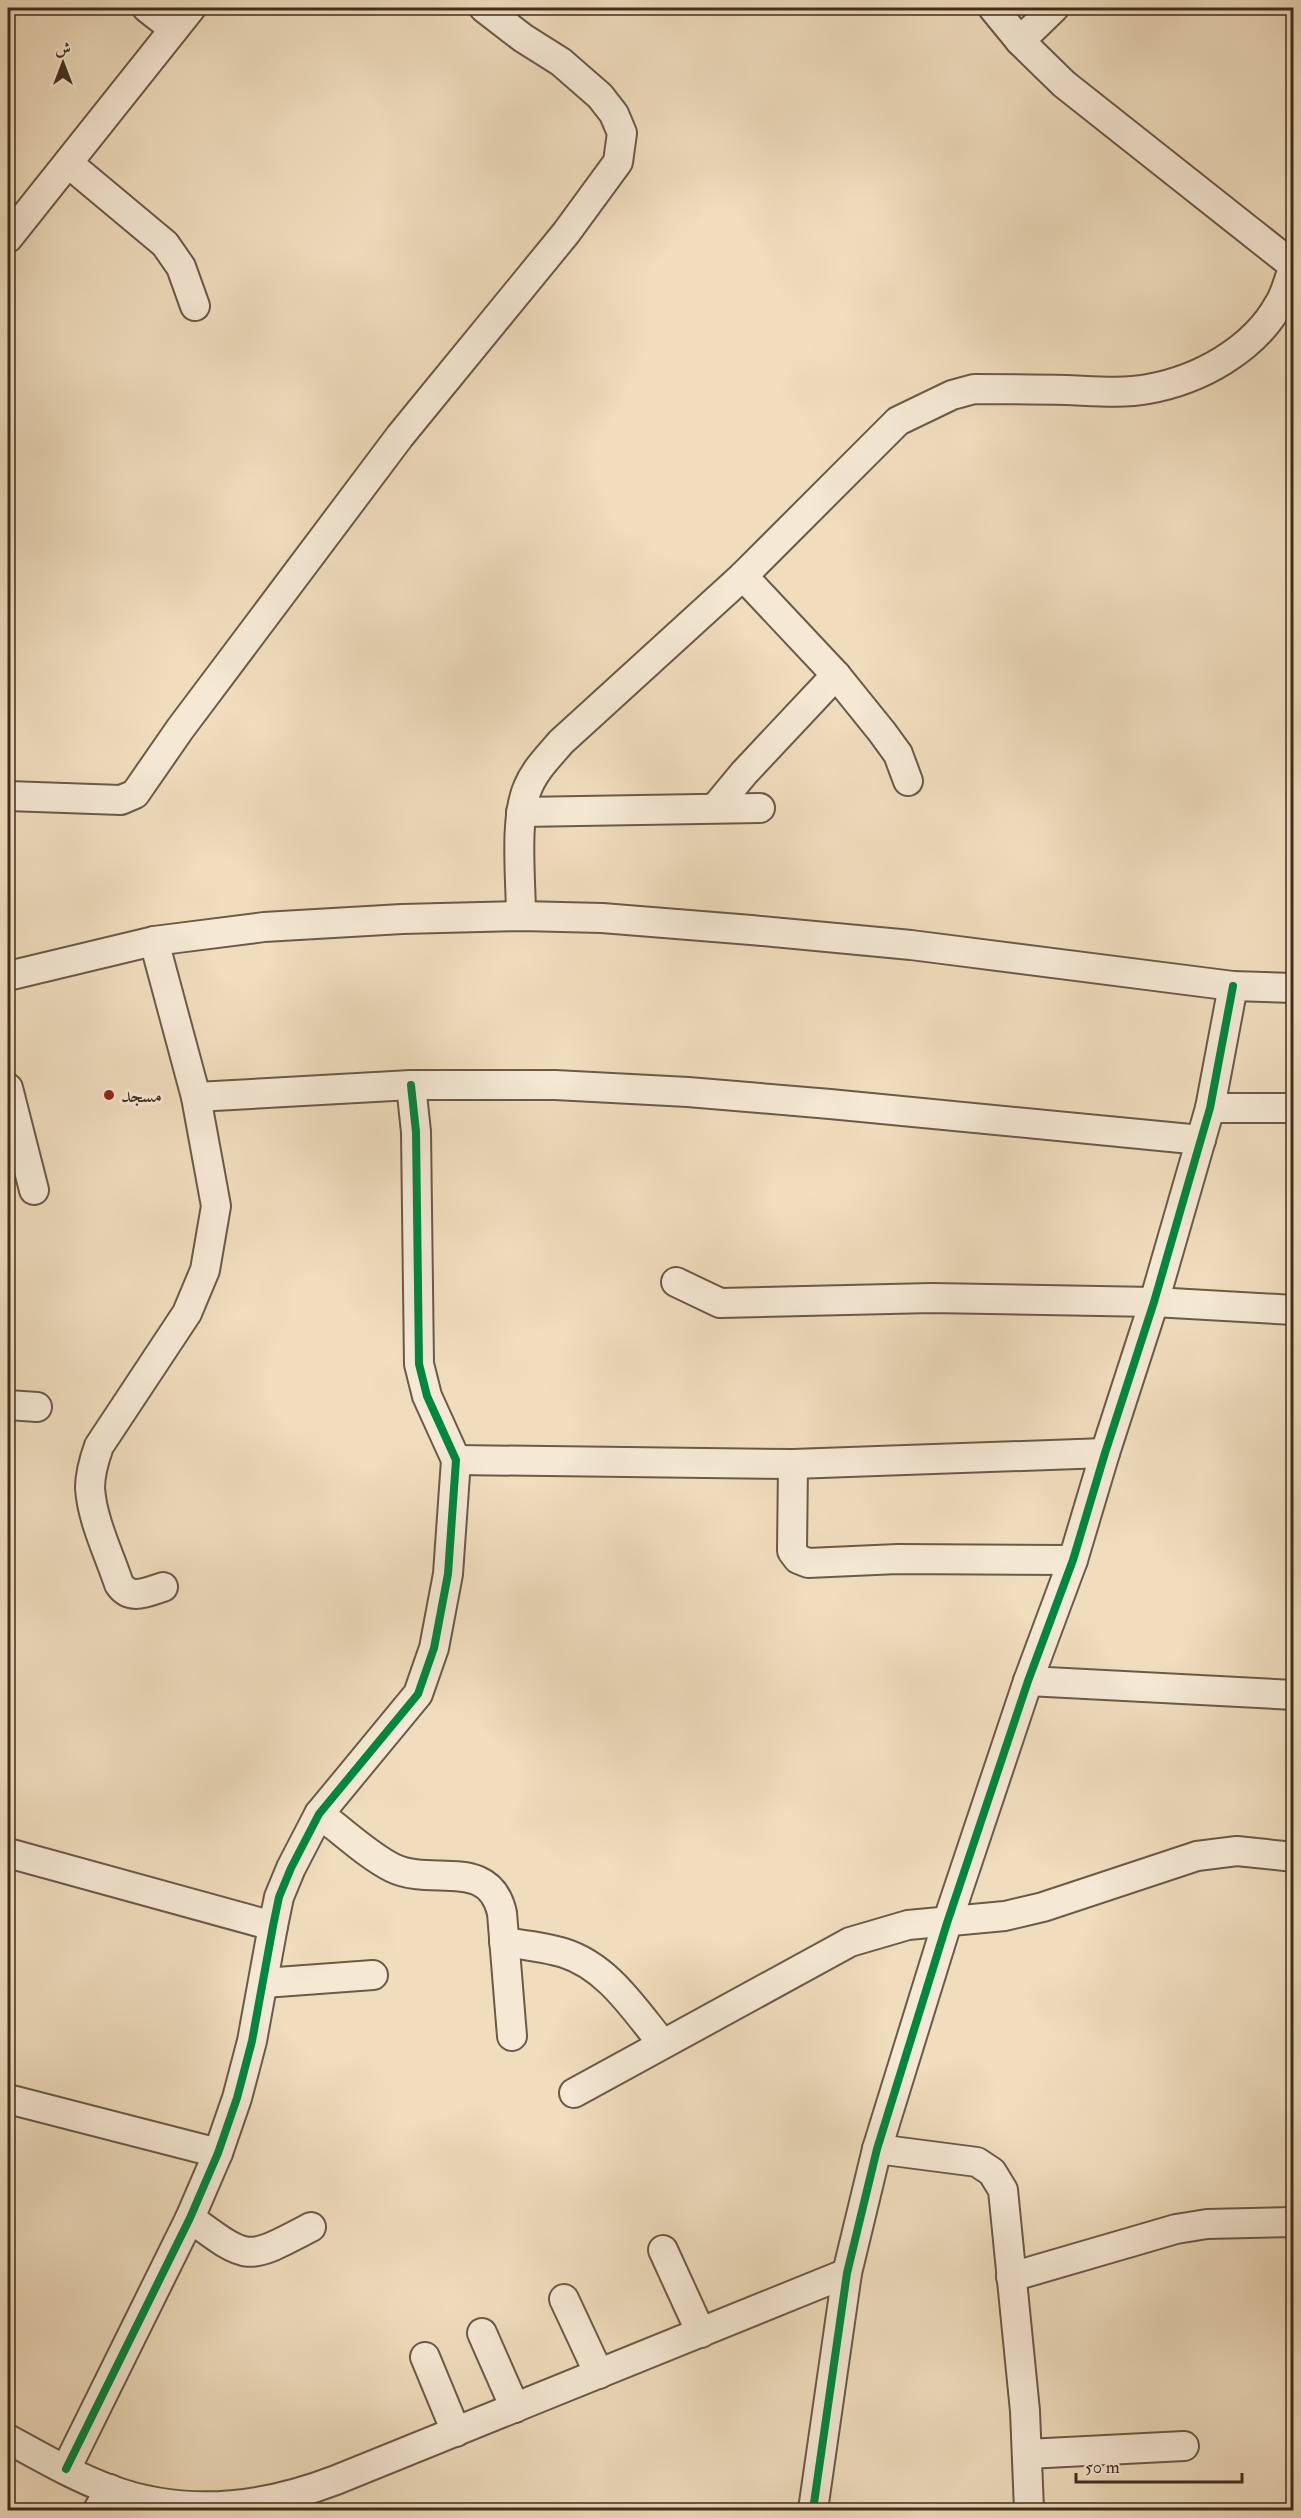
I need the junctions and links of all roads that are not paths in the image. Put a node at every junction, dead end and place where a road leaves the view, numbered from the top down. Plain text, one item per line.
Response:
1 (147, 8) edge
2 (191, 8) edge
3 (484, 8) edge
4 (993, 8) edge
5 (1054, 8) edge
6 (174, 29) junction
7 (1020, 41) junction
8 (68, 163) junction
9 (8, 238) edge
10 (1293, 266) edge
11 (195, 306) dead end
12 (743, 576) junction
13 (836, 675) junction
14 (908, 781) dead end
15 (8, 796) edge
16 (760, 807) dead end
17 (715, 808) junction
18 (521, 812) junction
19 (521, 916) junction
20 (154, 940) junction
21 (8, 976) edge
22 (1233, 987) junction
23 (1293, 988) edge
24 (411, 1085) junction
25 (8, 1088) edge
26 (196, 1096) junction
27 (1210, 1108) junction
28 (1293, 1108) edge
29 (1201, 1140) junction
30 (34, 1190) dead end
31 (676, 1282) dead end
32 (1154, 1302) junction
33 (1293, 1310) edge
34 (8, 1405) edge
35 (37, 1407) dead end
36 (1105, 1453) junction
37 (456, 1460) junction
38 (793, 1464) junction
39 (1073, 1560) junction
40 (163, 1587) dead end
41 (1028, 1681) junction
42 (1293, 1695) edge
43 (319, 1814) junction
44 (8, 1853) edge
45 (1293, 1857) edge
46 (947, 1923) junction
47 (273, 1926) junction
48 (504, 1942) junction
49 (373, 1975) dead end
50 (264, 1983) junction
51 (512, 2036) dead end
52 (662, 2043) junction
53 (574, 2092) dead end
54 (8, 2099) edge
55 (877, 2149) junction
56 (218, 2153) junction
57 (190, 2218) junction
58 (1293, 2222) edge
59 (311, 2227) dead end
60 (663, 2250) dead end
61 (847, 2273) junction
62 (1011, 2277) junction
63 (564, 2299) dead end
64 (482, 2333) dead end
65 (701, 2333) junction
66 (425, 2357) dead end
67 (599, 2374) junction
68 (515, 2408) junction
69 (456, 2432) junction
70 (8, 2439) edge
71 (1184, 2446) dead end
72 (1027, 2454) junction
73 (66, 2469) junction
74 (104, 2500) edge
75 (813, 2511) edge
76 (1029, 2511) edge

1 - 6 street
2 - 6 street
3 - 15 street
4 - 7 street
5 - 7 street
6 - 8 street
7 - 10 street
8 - 9 street
8 - 11 street
10 - 12 street
12 - 13 street
12 - 18 street
13 - 14 street
13 - 17 street
16 - 17 street
17 - 18 street
18 - 19 street
19 - 20 street
19 - 22 street
20 - 21 street
20 - 26 street
22 - 23 street
22 - 27 street
24 - 26 street
24 - 29 street
24 - 37 street
25 - 30 street
26 - 40 street
27 - 28 street
27 - 29 street
29 - 32 street
31 - 32 street
32 - 33 street
32 - 36 street
34 - 35 street
36 - 38 street
36 - 39 street
37 - 38 street
37 - 43 street
38 - 39 street
39 - 41 street
41 - 42 street
41 - 46 street
43 - 47 street
43 - 48 street
44 - 47 street
45 - 46 street
46 - 52 street
46 - 55 street
47 - 50 street
48 - 51 street
48 - 52 street
49 - 50 street
50 - 56 street
52 - 53 street
54 - 56 street
55 - 61 street
55 - 62 street
56 - 57 street
57 - 59 street
57 - 73 street
58 - 62 street
60 - 65 street
61 - 65 street
61 - 75 street
62 - 72 street
63 - 67 street
64 - 68 street
65 - 67 street
66 - 69 street
67 - 68 street
68 - 69 street
69 - 74 street
70 - 73 street
71 - 72 street
72 - 76 street
73 - 74 street

